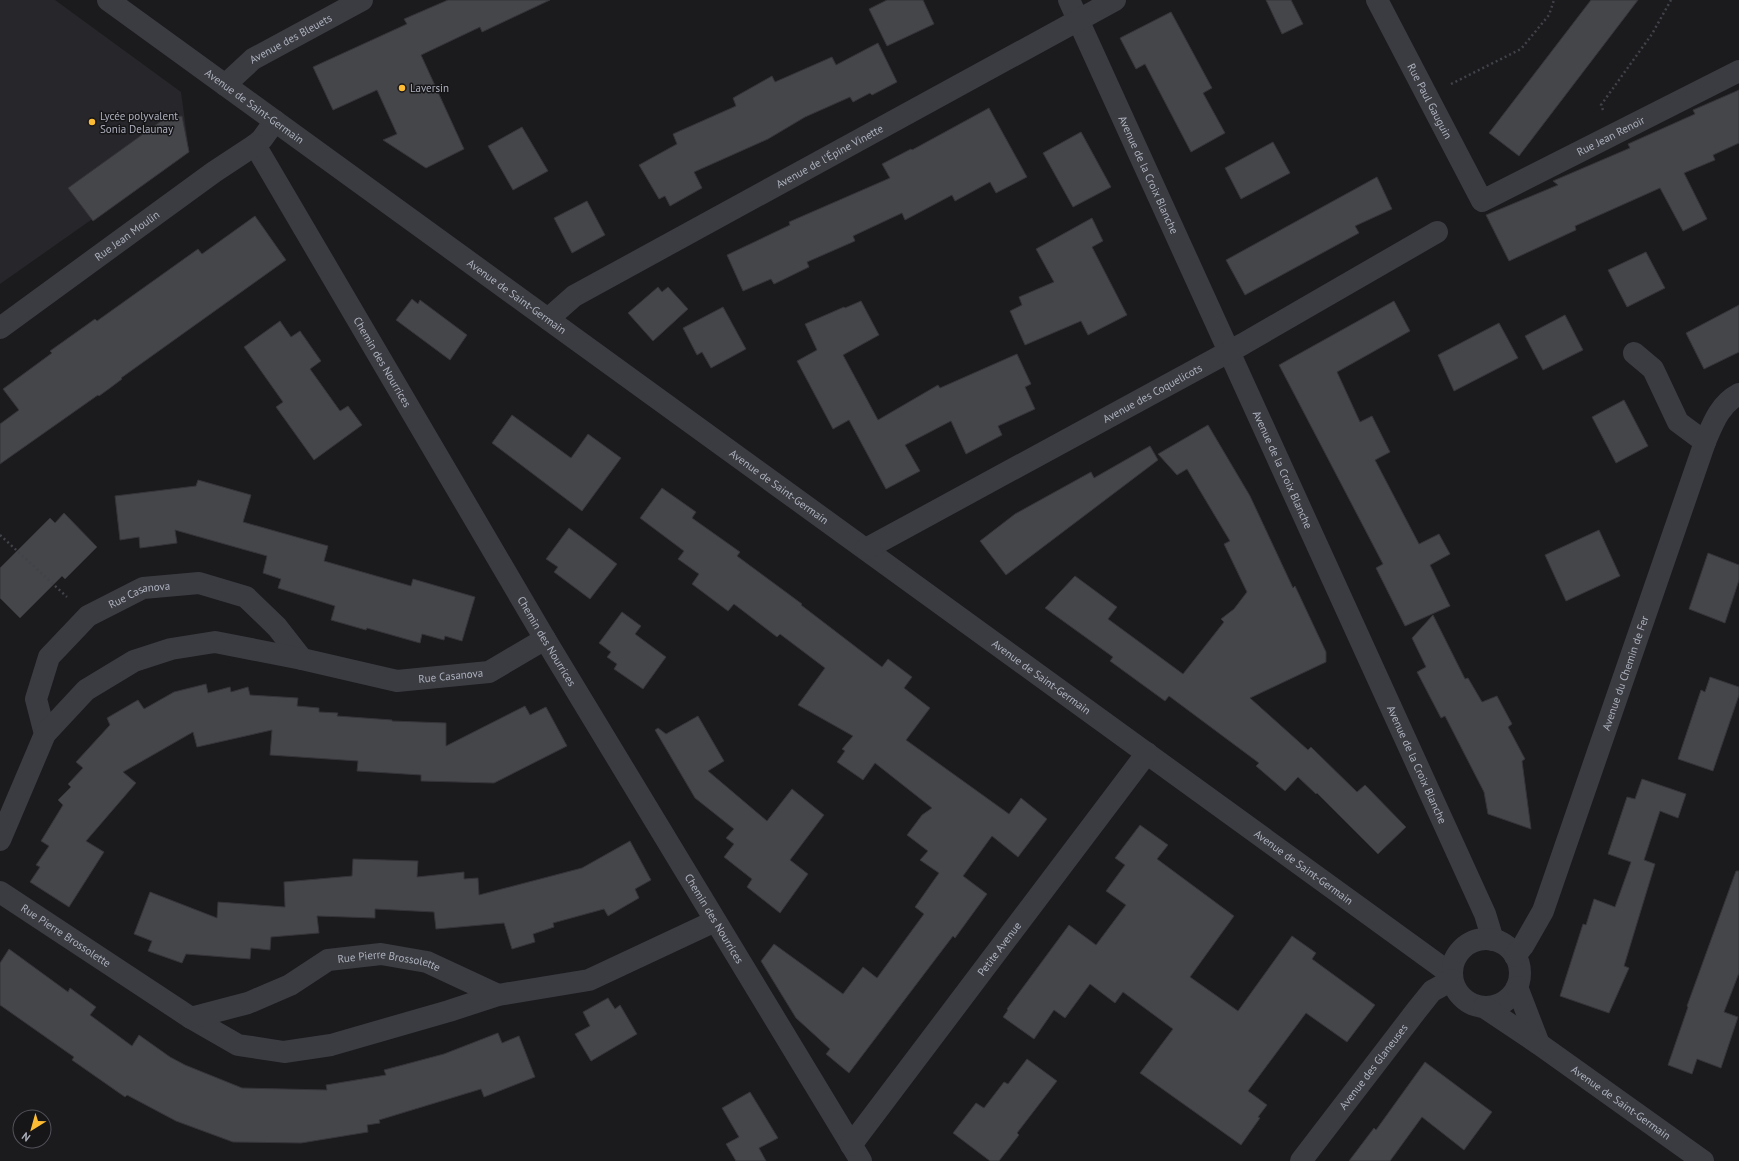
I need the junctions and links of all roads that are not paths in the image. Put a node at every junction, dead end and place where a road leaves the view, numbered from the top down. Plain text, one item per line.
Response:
1 (108, 0) edge
2 (362, 0) edge
3 (1069, 0) edge
4 (1116, 0) edge
5 (1377, 0) edge
6 (1077, 20) junction
7 (1739, 71) edge
8 (225, 84) junction
9 (275, 121) junction
10 (255, 145) junction
11 (1482, 201) joint
12 (1437, 232) dead end
13 (548, 319) junction
14 (0, 328) edge
15 (1229, 351) junction
16 (1634, 353) dead end
17 (1739, 394) edge
18 (1705, 442) junction
19 (866, 549) junction
20 (545, 639) junction
21 (302, 659) junction
22 (45, 734) junction
23 (1147, 753) junction
24 (0, 840) edge
25 (0, 892) edge
26 (715, 921) junction
27 (1493, 940) junction
28 (1515, 956) junction
29 (1452, 977) junction
30 (1517, 987) junction
31 (498, 995) junction
32 (1484, 1007) junction
33 (191, 1018) junction
34 (1539, 1044) junction
35 (856, 1153) edge
36 (1301, 1161) edge
37 (1704, 1161) edge

1 - 8 street, Avenue de Saint-Germain
2 - 8 street, Avenue des Bleuets
3 - 6 street, Avenue de la Croix Blanche
4 - 6 street, Avenue de l'Épine Vinette
5 - 11 street, Rue Paul Gauguin
6 - 13 street, Avenue de l'Épine Vinette
6 - 15 street, Avenue de la Croix Blanche
7 - 11 street, Rue Jean Renoir
8 - 9 street, Avenue de Saint-Germain
9 - 10 street
9 - 13 street, Avenue de Saint-Germain
10 - 14 street, Rue Jean Moulin
10 - 20 street, Chemin des Nourrices
12 - 15 street, Avenue des Coquelicots
13 - 19 street, Avenue de Saint-Germain
15 - 19 street, Avenue des Coquelicots
15 - 27 street, Avenue de la Croix Blanche
16 - 18 street
17 - 18 street, Avenue du Chemin de Fer
18 - 28 street, Avenue du Chemin de Fer
19 - 23 street, Avenue de Saint-Germain
20 - 21 street, Rue Casanova
20 - 26 street, Chemin des Nourrices
21 - 22 street, Rue Casanova
21 - 22 street, Rue Casanova
22 - 24 street, Rue Casanova
23 - 29 street, Avenue de Saint-Germain
23 - 35 street, Petite Avenue
25 - 33 street, Rue Pierre Brossolette
26 - 31 street, Rue Pierre Brossolette
26 - 35 street, Chemin des Nourrices
27 - 28 street
27 - 29 street
28 - 30 street
29 - 32 street
29 - 36 street, Avenue des Glaneuses
30 - 32 street
30 - 34 street
31 - 33 street, Rue Pierre Brossolette
31 - 33 street, Rue Pierre Brossolette
32 - 34 street, Avenue de Saint-Germain
34 - 37 street, Avenue de Saint-Germain

